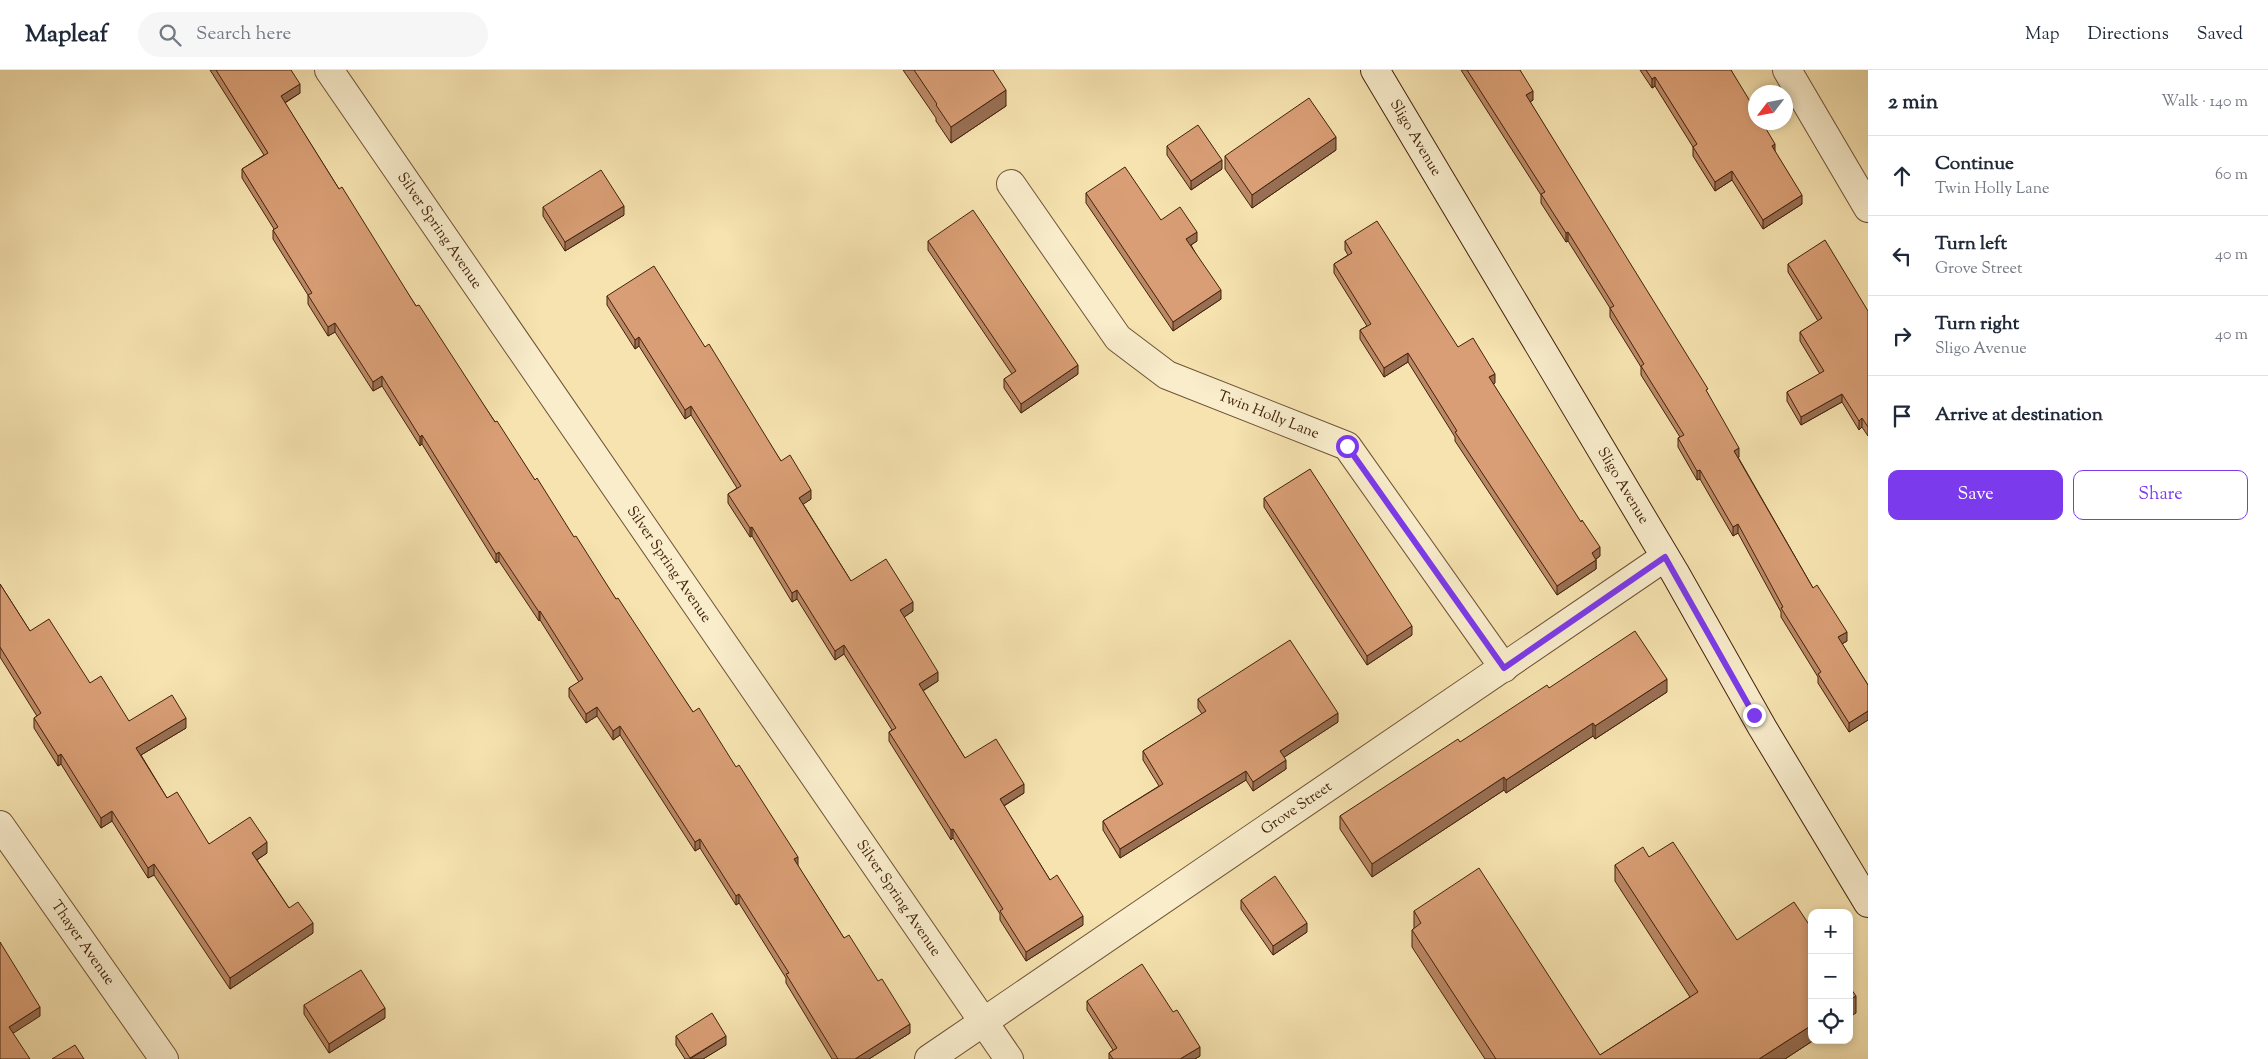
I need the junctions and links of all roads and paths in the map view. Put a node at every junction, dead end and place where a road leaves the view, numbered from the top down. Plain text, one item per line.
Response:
1 (329, 70) edge
2 (1375, 70) edge
3 (1787, 70) edge
4 (1011, 184) dead end
5 (1868, 208) edge
6 (1665, 557) junction
7 (1504, 668) junction
8 (0, 825) edge
9 (1868, 903) edge
10 (984, 1022) junction
11 (164, 1059) edge
12 (929, 1059) edge
13 (1009, 1059) edge

1 - 10 street, Silver Spring Avenue
2 - 6 street, Sligo Avenue
3 - 5 street
4 - 7 street, Twin Holly Lane
6 - 7 street, Grove Street
6 - 9 street, Sligo Avenue
7 - 10 street, Grove Street
8 - 11 street, Thayer Avenue
10 - 12 street, Grove Street
10 - 13 street, Silver Spring Avenue

